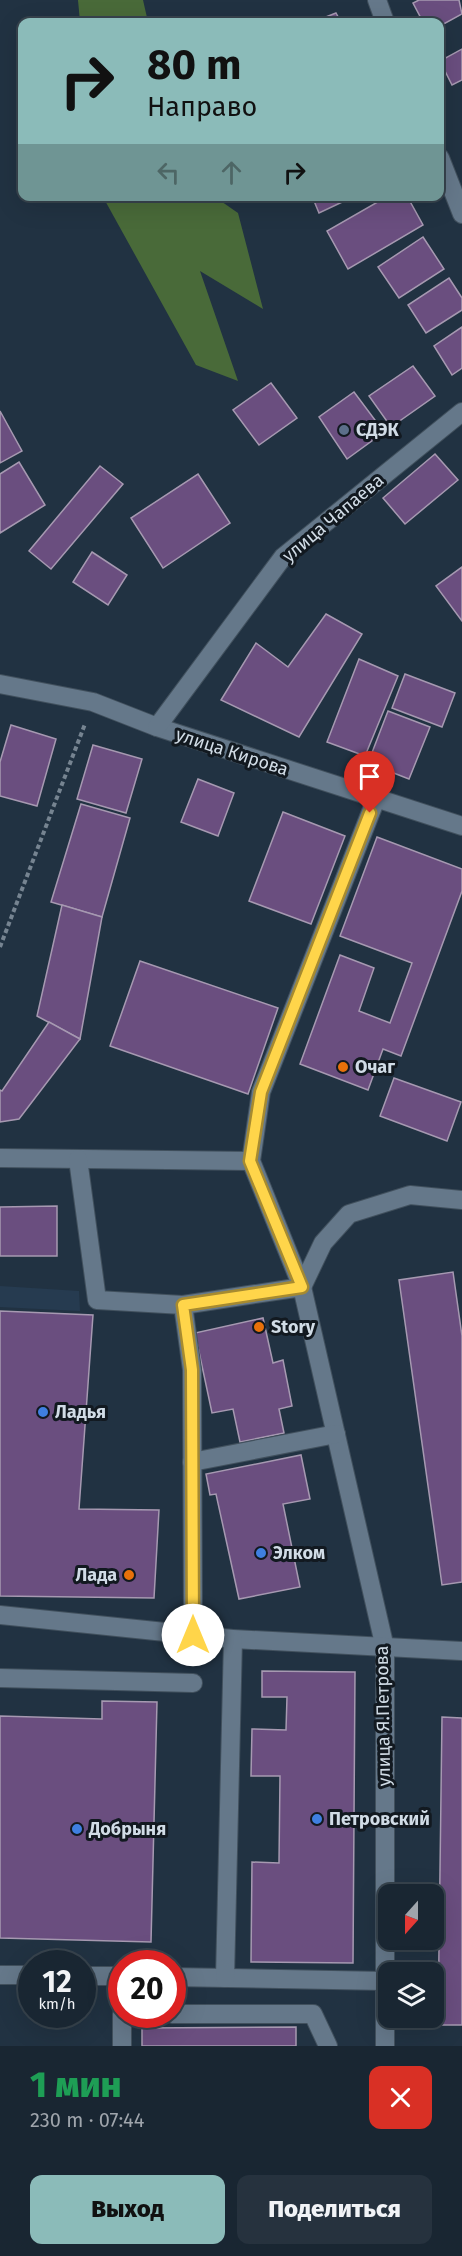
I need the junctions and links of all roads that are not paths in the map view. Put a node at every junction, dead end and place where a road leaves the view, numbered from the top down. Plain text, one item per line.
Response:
1 (377, 0) edge
2 (384, 18) edge
3 (444, 168) edge
4 (462, 214) edge
5 (462, 412) edge
6 (0, 684) edge
7 (156, 727) junction
8 (376, 799) junction
9 (462, 826) edge
10 (0, 1158) edge
11 (78, 1159) junction
12 (250, 1161) junction
13 (462, 1200) edge
14 (302, 1287) junction
15 (183, 1305) junction
16 (336, 1434) junction
17 (192, 1462) junction
18 (0, 1615) edge
19 (193, 1635) junction
20 (233, 1640) junction
21 (385, 1648) junction
22 (462, 1651) edge
23 (0, 1678) edge
24 (193, 1683) dead end
25 (384, 1962) edge
26 (0, 1975) edge
27 (18, 1975) edge
28 (186, 1977) edge
29 (225, 1978) junction
30 (378, 1981) edge
31 (186, 2014) edge
32 (122, 2028) edge
33 (385, 2028) edge
34 (122, 2046) edge
35 (328, 2046) edge
36 (385, 2046) edge

1 - 2 street
3 - 4 street
5 - 7 street, улица Чапаева
6 - 7 street, улица Кирова
7 - 8 street, улица Кирова
8 - 9 street, улица Кирова
8 - 12 street
10 - 11 street
11 - 12 street
11 - 15 street
12 - 14 street, улица Я.Петрова
13 - 14 street
14 - 15 street
14 - 16 street, улица Я.Петрова
15 - 17 street
16 - 17 street
16 - 21 street, улица Я.Петрова
17 - 19 street
18 - 19 street
19 - 20 street
20 - 21 street
20 - 29 street
21 - 22 street
21 - 25 street, улица Я.Петрова
23 - 24 street
26 - 27 street
28 - 29 street
29 - 30 street
31 - 35 street
32 - 34 street
33 - 36 street, улица Я.Петрова

